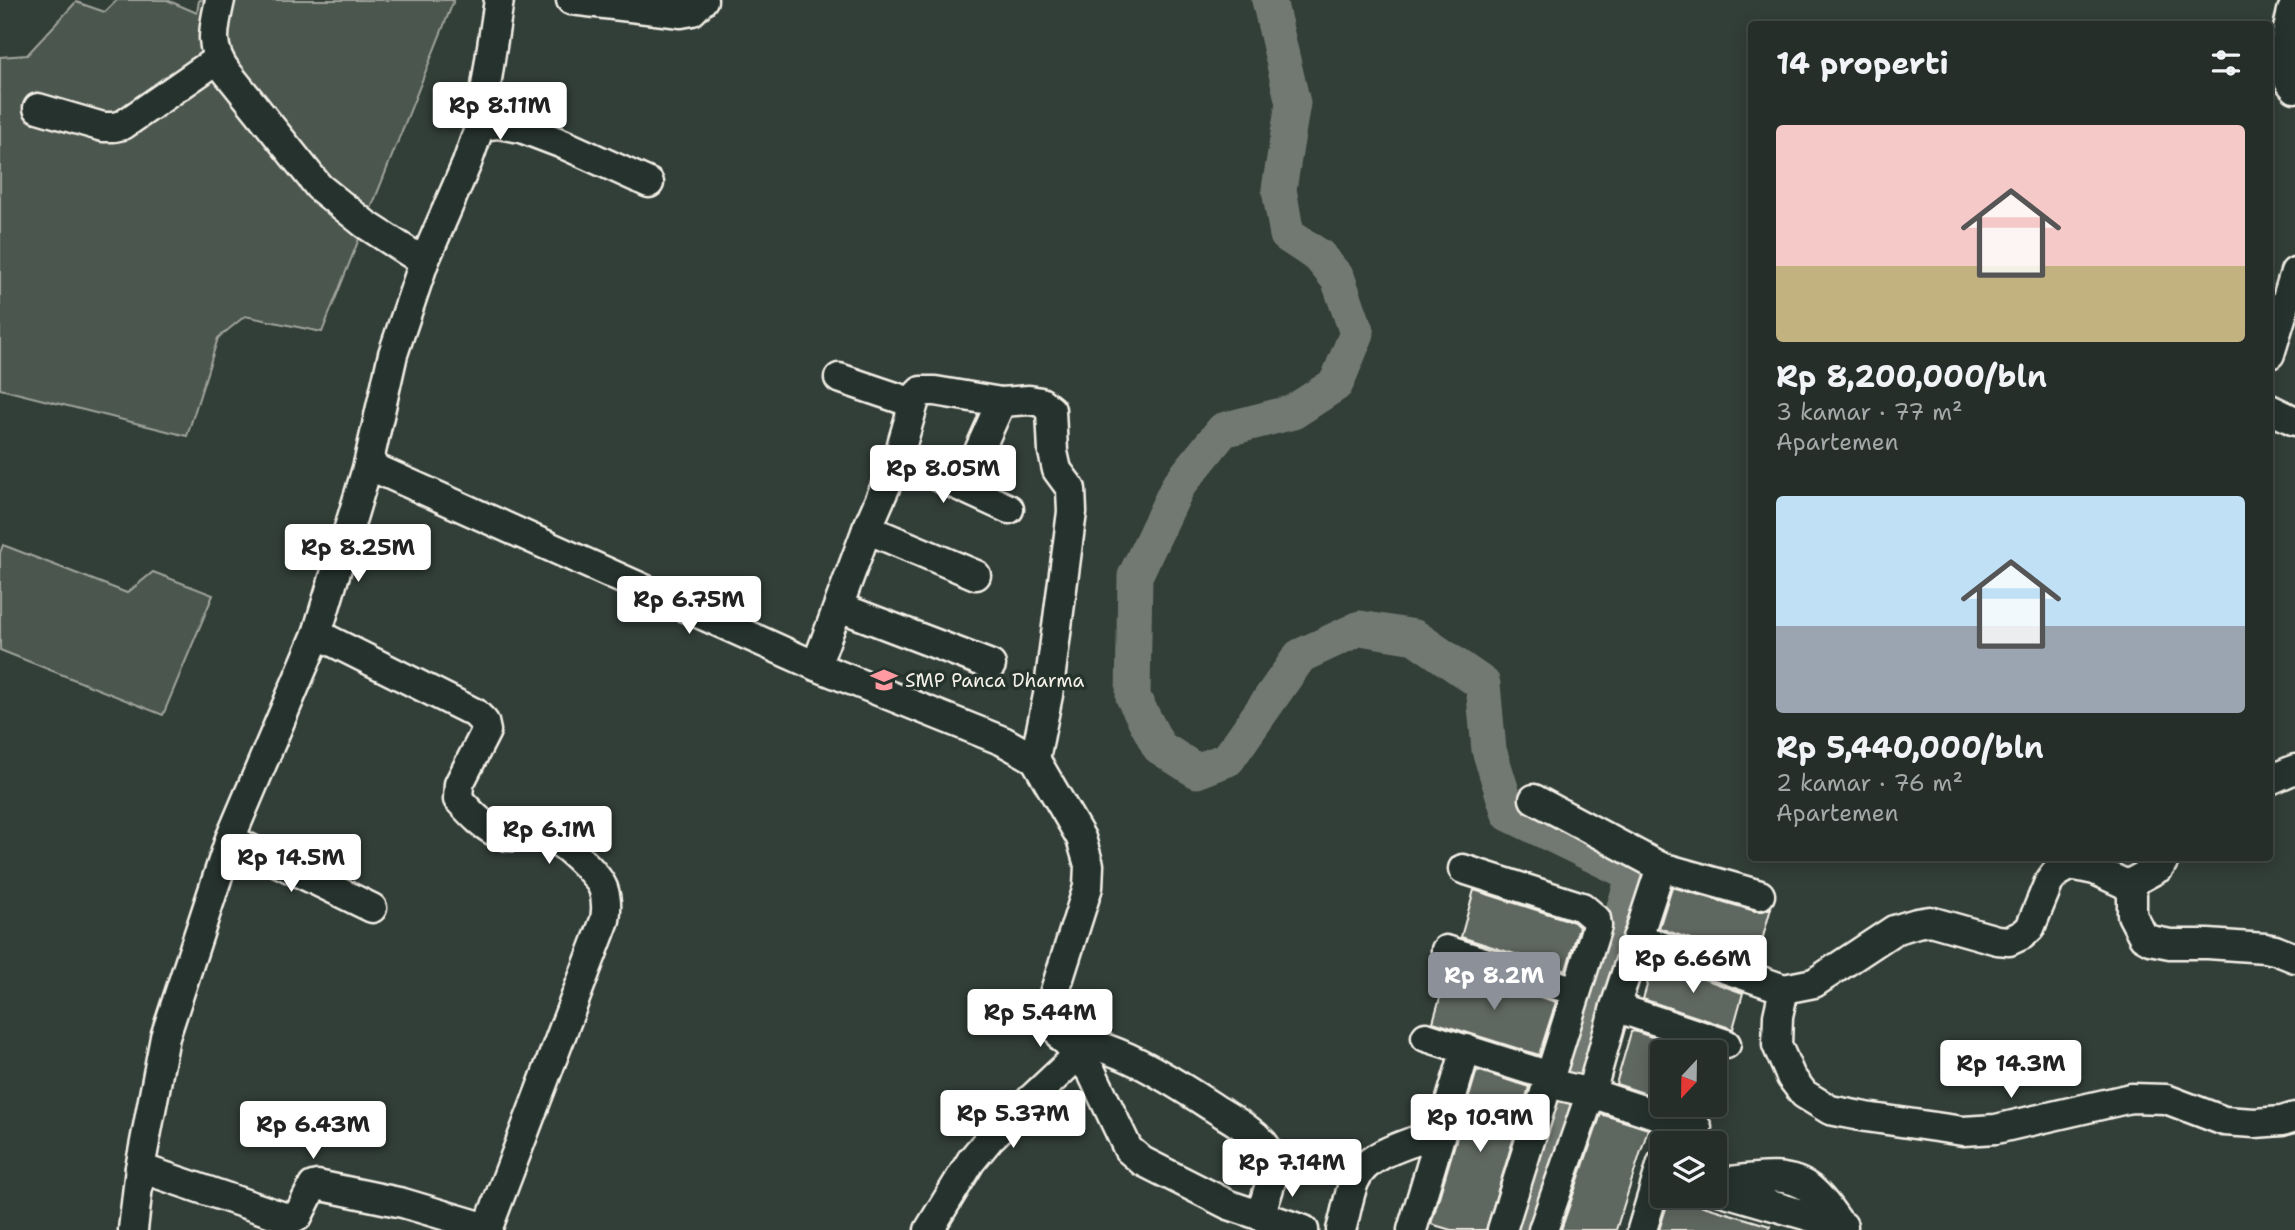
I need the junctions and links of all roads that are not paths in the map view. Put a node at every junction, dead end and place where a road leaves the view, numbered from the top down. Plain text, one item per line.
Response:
1 (219, 0) edge
2 (499, 0) edge
3 (571, 0) edge
4 (703, 0) edge
5 (2295, 5) edge
6 (218, 59) junction
7 (2284, 84) edge
8 (38, 108) dead end
9 (480, 126) junction
10 (649, 183) dead end
11 (424, 262) junction
12 (2295, 272) edge
13 (2273, 344) edge
14 (839, 378) dead end
15 (1002, 402) junction
16 (913, 403) junction
17 (2273, 410) edge
18 (2295, 421) edge
19 (898, 458) junction
20 (368, 465) junction
21 (963, 487) junction
22 (1009, 509) dead end
23 (867, 529) junction
24 (976, 575) dead end
25 (839, 607) junction
26 (317, 634) junction
27 (991, 665) dead end
28 (816, 666) junction
29 (1035, 759) junction
30 (2295, 769) edge
31 (2273, 779) edge
32 (1534, 799) dead end
33 (230, 839) junction
34 (2163, 861) edge
35 (1661, 867) junction
36 (1463, 869) dead end
37 (2127, 885) junction
38 (1760, 895) dead end
39 (373, 908) dead end
40 (1637, 938) junction
41 (1446, 950) dead end
42 (2295, 958) edge
43 (1784, 989) junction
44 (1576, 991) junction
45 (1615, 1007) junction
46 (1426, 1037) dead end
47 (1714, 1040) edge
48 (1070, 1048) junction
49 (1466, 1049) junction
50 (1549, 1081) junction
51 (1584, 1092) junction
52 (2295, 1116) edge
53 (1681, 1130) edge
54 (1441, 1132) junction
55 (140, 1168) junction
56 (1727, 1182) edge
57 (1727, 1193) edge
58 (1650, 1205) edge
59 (1260, 1216) junction
60 (1848, 1228) edge
61 (487, 1229) edge
62 (1417, 1229) edge
63 (133, 1230) edge
64 (929, 1230) edge
65 (1304, 1230) edge
66 (1341, 1230) edge
67 (1502, 1230) edge
68 (1543, 1230) edge
69 (1642, 1230) edge

1 - 6 street
2 - 9 street
3 - 4 street
5 - 7 street
6 - 8 street
6 - 11 street
9 - 10 street
9 - 11 street
11 - 20 street
12 - 13 street
14 - 16 street
15 - 16 street
15 - 21 street
15 - 29 street
16 - 19 street
17 - 18 street
19 - 21 street
19 - 23 street
20 - 26 street
20 - 28 street
21 - 22 street
23 - 24 street
23 - 25 street
25 - 27 street
25 - 28 street
26 - 33 street
26 - 61 street
28 - 29 street
29 - 48 street
30 - 31 street
32 - 35 street
33 - 39 street
33 - 55 street
34 - 37 street
35 - 38 street
35 - 40 street
36 - 44 street
37 - 42 street
37 - 43 street
40 - 43 street
40 - 45 street
41 - 44 street
43 - 52 street
44 - 50 street
45 - 47 street
45 - 51 street
46 - 49 street
48 - 59 street
48 - 59 street
48 - 64 street
49 - 50 street
49 - 54 street
50 - 51 street
50 - 67 street
51 - 53 street
51 - 68 street
54 - 62 street
54 - 66 street
55 - 61 street
55 - 63 street
56 - 60 street
57 - 60 street
58 - 69 street
59 - 65 street

